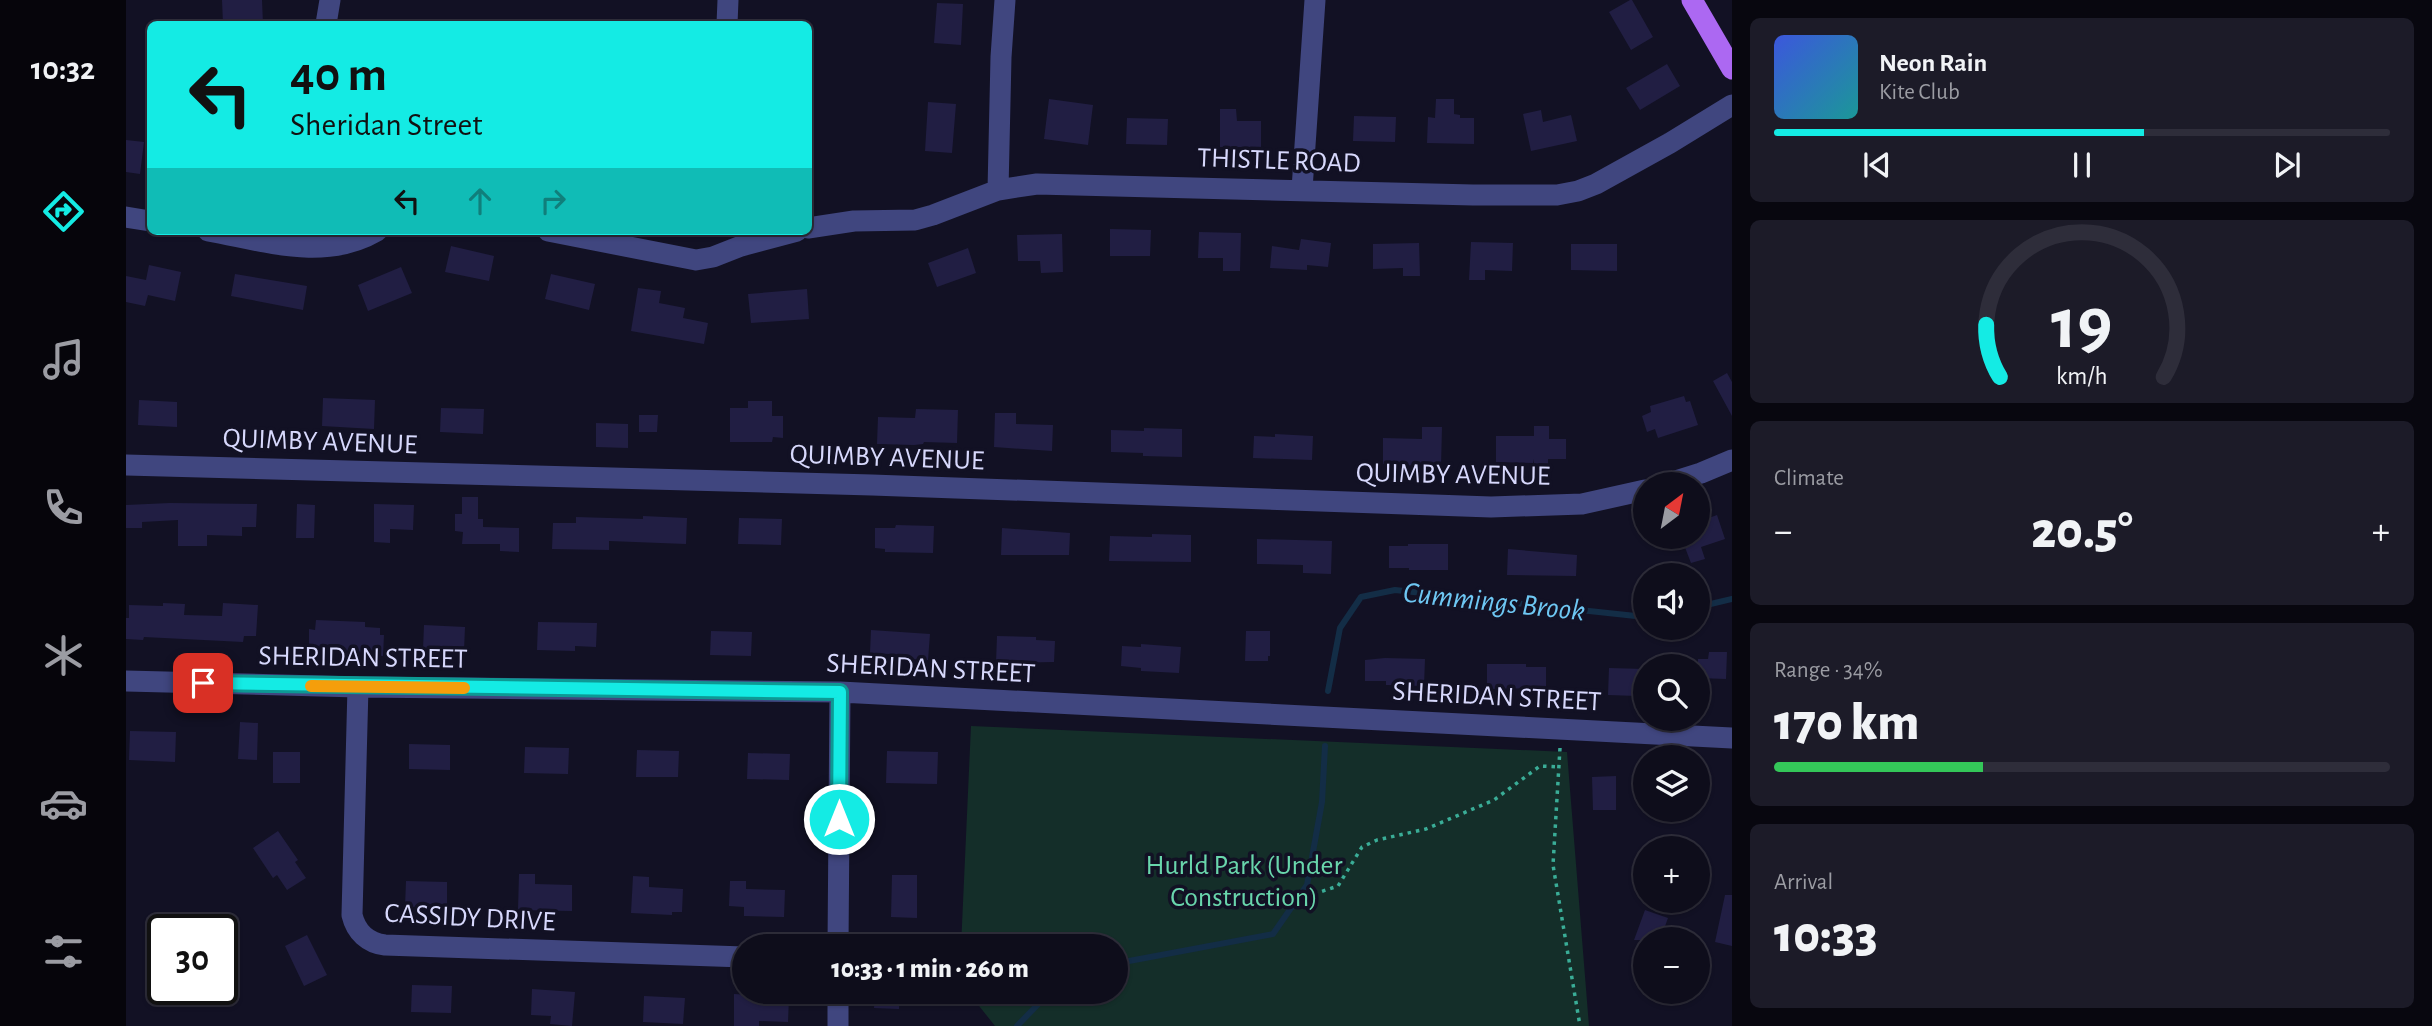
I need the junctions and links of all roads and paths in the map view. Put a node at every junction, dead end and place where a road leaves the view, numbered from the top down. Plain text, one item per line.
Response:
1 (330, 0) edge
2 (727, 0) edge
3 (1005, 0) edge
4 (1315, 0) edge
5 (1692, 0) edge
6 (326, 21) edge
7 (727, 21) edge
8 (1732, 69) edge
9 (1732, 105) edge
10 (1302, 189) junction
11 (998, 190) junction
12 (126, 217) edge
13 (147, 220) edge
14 (812, 227) edge
15 (232, 235) edge
16 (367, 235) edge
17 (568, 235) edge
18 (764, 235) edge
19 (739, 238) edge
20 (1732, 460) edge
21 (126, 465) edge
22 (1699, 472) edge
23 (1633, 493) edge
24 (126, 681) edge
25 (358, 687) junction
26 (840, 692) junction
27 (1562, 728) junction
28 (1732, 738) edge
29 (1559, 767) junction
30 (1314, 894) dead end
31 (838, 934) edge
32 (732, 957) edge
33 (838, 1004) edge
34 (838, 1026) edge
35 (1580, 1026) edge

1 - 6 street
2 - 7 street
3 - 11 street
4 - 10 street
5 - 8 main road
9 - 10 street, THISTLE ROAD
10 - 11 street, THISTLE ROAD
11 - 14 street, THISTLE ROAD
12 - 13 street
15 - 16 street
17 - 19 street
18 - 19 street
20 - 22 street
21 - 23 street, QUIMBY AVENUE
24 - 25 street, SHERIDAN STREET
25 - 26 street, SHERIDAN STREET
25 - 32 street, CASSIDY DRIVE
26 - 27 street, SHERIDAN STREET
26 - 31 street
27 - 28 street, SHERIDAN STREET
27 - 29 path
29 - 30 path
29 - 35 path
33 - 34 street

